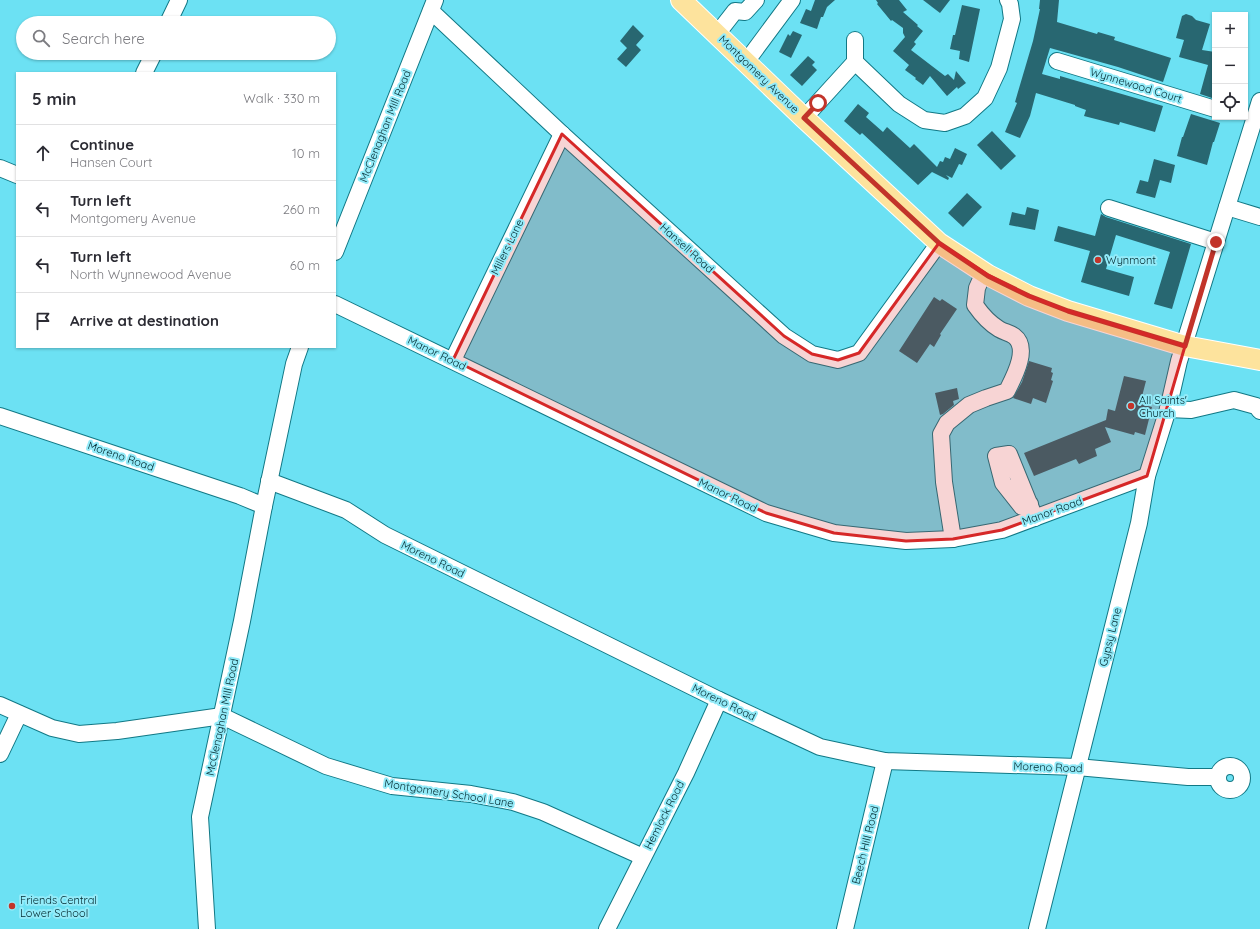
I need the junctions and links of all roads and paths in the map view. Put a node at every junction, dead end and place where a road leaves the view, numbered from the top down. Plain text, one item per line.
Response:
1 (179, 0) edge
2 (681, 0) edge
3 (756, 0) edge
4 (792, 0) edge
5 (1008, 0) edge
6 (433, 5) edge
7 (171, 16) edge
8 (717, 34) junction
9 (855, 40) dead end
10 (150, 60) edge
11 (1057, 61) dead end
12 (746, 62) junction
13 (855, 62) junction
14 (144, 72) edge
15 (1260, 101) edge
16 (1212, 108) edge
17 (804, 118) junction
18 (1248, 118) edge
19 (1247, 120) edge
20 (562, 134) junction
21 (0, 168) edge
22 (16, 175) edge
23 (1227, 207) junction
24 (1109, 208) dead end
25 (1260, 216) edge
26 (1216, 242) junction
27 (939, 243) junction
28 (336, 249) edge
29 (984, 272) junction
30 (336, 304) edge
31 (1185, 346) junction
32 (300, 348) edge
33 (453, 360) junction
34 (1260, 360) edge
35 (1168, 409) junction
36 (1260, 410) edge
37 (0, 416) edge
38 (1147, 476) junction
39 (269, 481) junction
40 (264, 506) junction
41 (953, 539) junction
42 (719, 700) junction
43 (0, 705) edge
44 (19, 714) junction
45 (222, 716) junction
46 (0, 754) edge
47 (885, 761) junction
48 (1077, 767) junction
49 (1218, 777) dead end
50 (643, 857) junction
51 (207, 929) edge
52 (607, 929) edge
53 (845, 929) edge
54 (1037, 929) edge

1 - 7 street
2 - 8 main road, Montgomery Avenue
3 - 8 street
4 - 12 street
5 - 13 street
6 - 20 street, Hansell Road
6 - 28 street, McClenaghan Mill Road
8 - 12 main road, Montgomery Avenue
9 - 13 street
10 - 14 street
11 - 16 street, Wynnewood Court
12 - 17 main road, Montgomery Avenue
13 - 17 street
15 - 18 street, Gypsy Lane
17 - 27 main road, Montgomery Avenue
19 - 23 street, Gypsy Lane
20 - 27 street, Hansell Road
20 - 33 street, Millers Lane
21 - 22 street
23 - 25 street
23 - 26 street, Gypsy Lane
24 - 26 street
26 - 31 street, Gypsy Lane
27 - 29 main road, Montgomery Avenue
29 - 31 main road, Montgomery Avenue
29 - 41 street
30 - 33 street, Manor Road
31 - 34 main road, Montgomery Avenue
31 - 35 street, Gypsy Lane
32 - 39 street
33 - 41 street, Manor Road
35 - 36 street
35 - 38 street, Gypsy Lane
37 - 40 street, Moreno Road
38 - 41 street, Manor Road
38 - 48 street, Gypsy Lane
39 - 40 street, McClenaghan Mill Road
39 - 42 street, Moreno Road
40 - 45 street, McClenaghan Mill Road
42 - 47 street, Moreno Road
42 - 50 street, Hemlock Road
43 - 44 street
44 - 45 street
44 - 46 street
45 - 50 street, Montgomery School Lane
45 - 51 street, McClenaghan Mill Road
47 - 48 street, Moreno Road
47 - 53 street, Beech Hill Road
48 - 49 street, Moreno Road
48 - 54 street, Gypsy Lane
50 - 52 street, Hemlock Road

